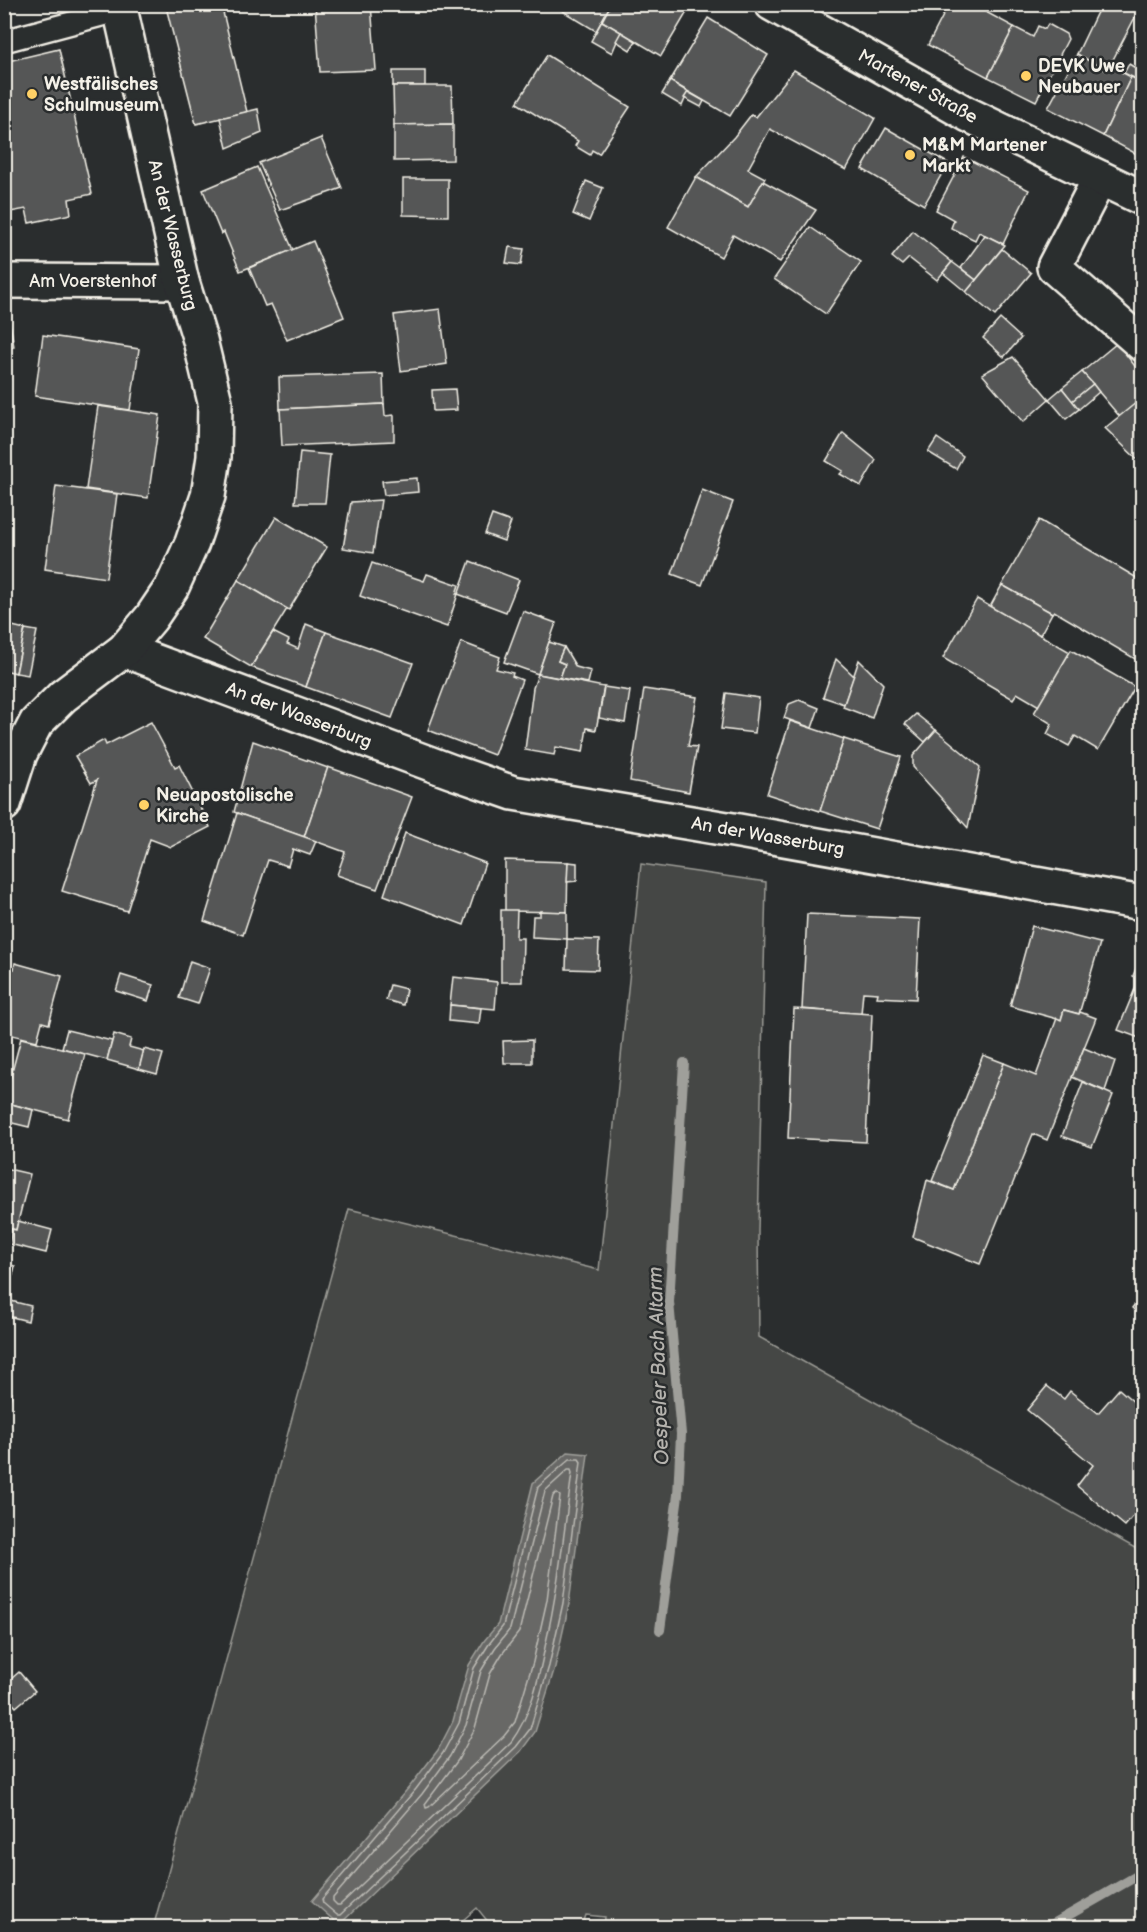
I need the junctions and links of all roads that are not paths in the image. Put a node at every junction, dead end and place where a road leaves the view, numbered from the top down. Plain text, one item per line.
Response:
1 (772, 4) edge
2 (120, 7) edge
3 (4, 41) edge
4 (1100, 178) junction
5 (1143, 198) edge
6 (4, 281) edge
7 (182, 282) junction
8 (1143, 344) edge
9 (124, 650) junction
10 (4, 804) edge
11 (1143, 903) edge

1 - 4 street, Martener Straße
2 - 3 lane
2 - 7 street, An der Wasserburg
4 - 5 street, Martener Straße
4 - 8 street
6 - 7 street, Am Voerstenhof
7 - 9 street, An der Wasserburg
9 - 10 street
9 - 11 street, An der Wasserburg

